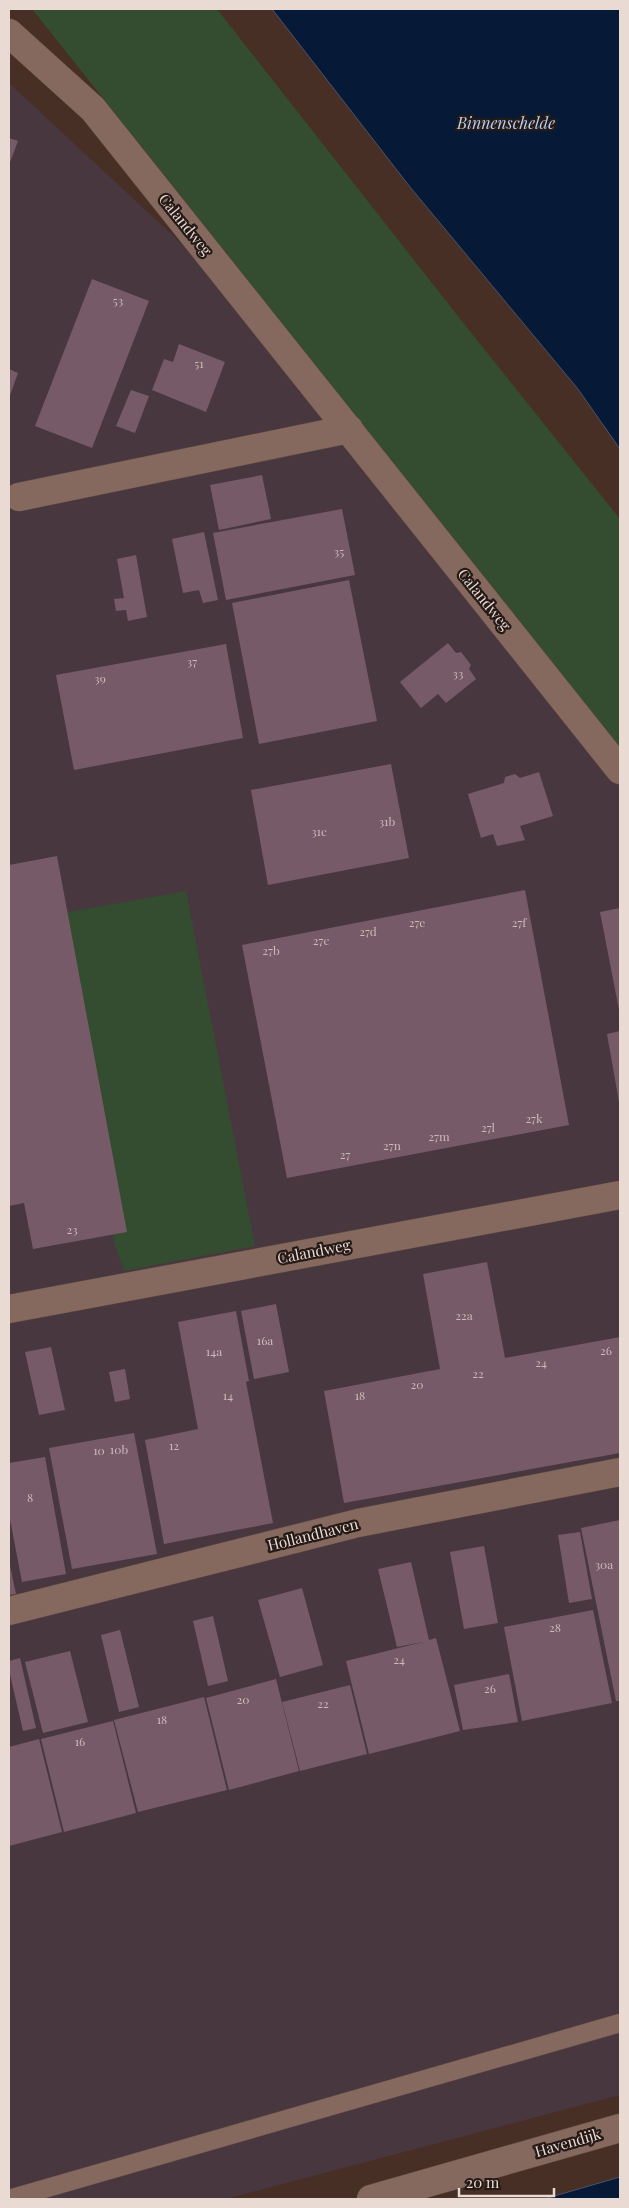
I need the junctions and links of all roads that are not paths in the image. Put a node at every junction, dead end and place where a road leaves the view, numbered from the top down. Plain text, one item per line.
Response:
1 (9, 33) edge
2 (349, 429) junction
3 (19, 497) dead end
4 (620, 770) edge
5 (620, 1195) edge
6 (9, 1309) edge
7 (620, 1472) edge
8 (9, 1611) edge
9 (620, 2023) edge
10 (620, 2128) edge
11 (9, 2199) edge
12 (371, 2199) edge

1 - 2 street, Calandweg
2 - 3 street
2 - 4 street, Calandweg
5 - 6 street, Calandweg
7 - 8 street, Hollandhaven
9 - 11 lane
10 - 12 street, Havendijk

